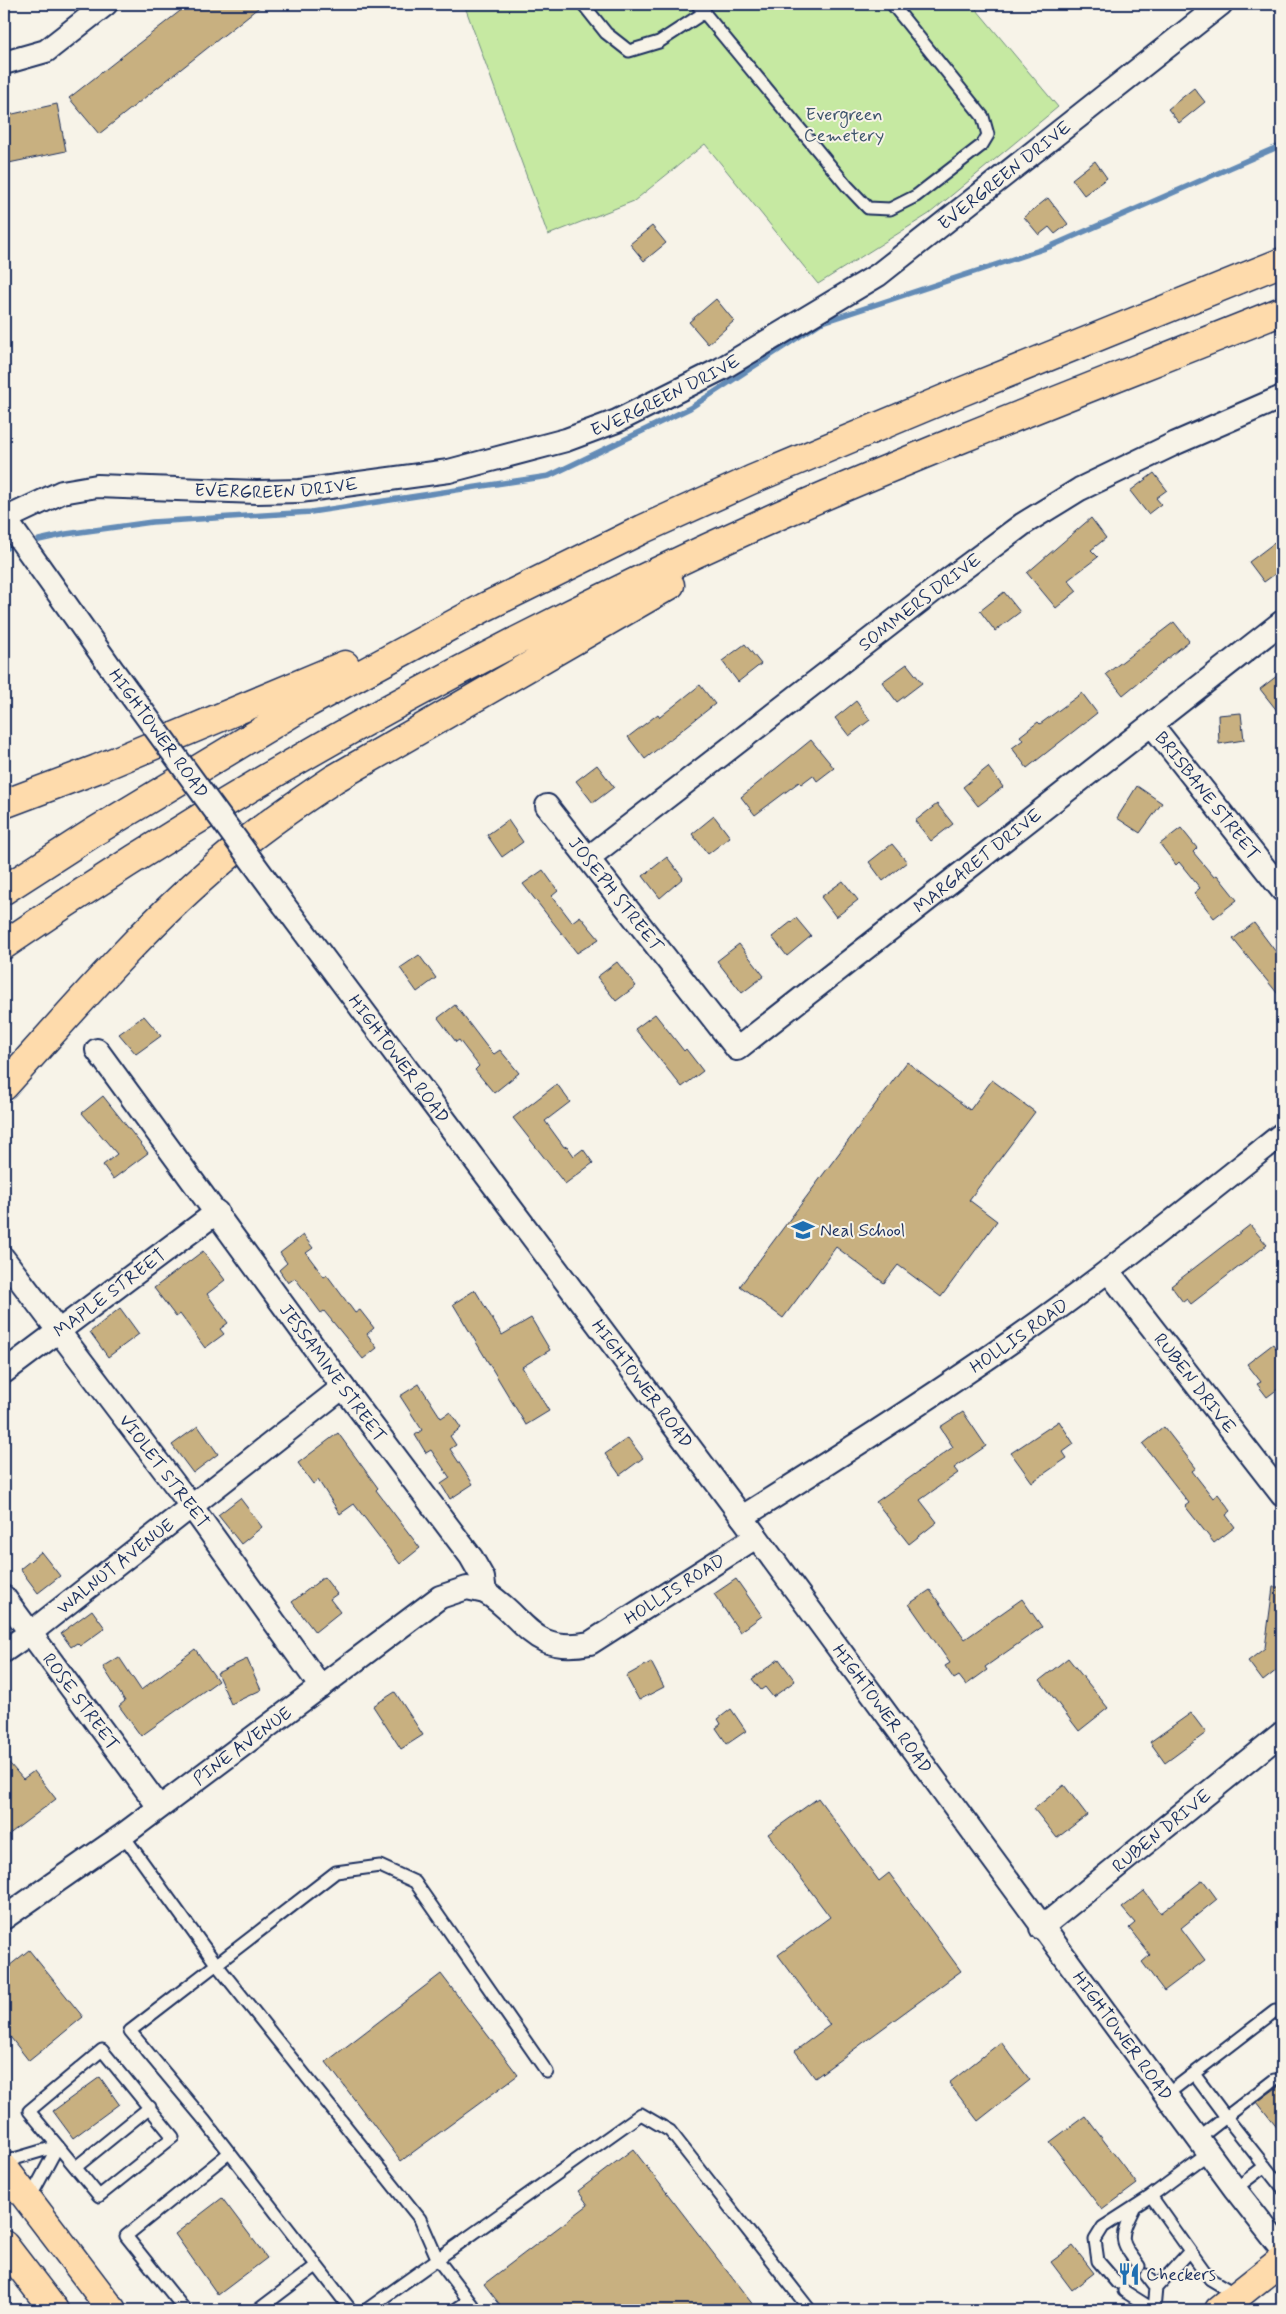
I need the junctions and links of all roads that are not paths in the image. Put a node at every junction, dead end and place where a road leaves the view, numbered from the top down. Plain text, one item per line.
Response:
1 (106, 4) edge
2 (583, 4) edge
3 (892, 4) edge
4 (1221, 4) edge
5 (701, 8) edge
6 (4, 63) edge
7 (1282, 262) edge
8 (1282, 311) edge
9 (1282, 397) edge
10 (789, 512) junction
11 (4, 518) edge
12 (485, 607) junction
13 (1282, 622) edge
14 (1152, 725) junction
15 (4, 804) edge
16 (547, 806) dead end
17 (588, 858) junction
18 (4, 890) edge
19 (1282, 890) edge
20 (4, 946) edge
21 (686, 984) joint
22 (97, 1050) dead end
23 (4, 1086) edge
24 (1282, 1134) edge
25 (217, 1212) junction
26 (4, 1259) edge
27 (1108, 1271) junction
28 (58, 1331) junction
29 (4, 1372) edge
30 (343, 1387) junction
31 (1282, 1495) edge
32 (192, 1507) junction
33 (742, 1517) junction
34 (756, 1536) junction
35 (485, 1592) junction
36 (4, 1597) edge
37 (30, 1633) junction
38 (4, 1651) edge
39 (321, 1687) junction
40 (1282, 1733) edge
41 (159, 1807) junction
42 (123, 1835) junction
43 (4, 1918) edge
44 (1041, 1928) junction
45 (217, 1965) junction
46 (1275, 2012) dead end
47 (547, 2072) dead end
48 (1194, 2074) junction
49 (1274, 2080) dead end
50 (1166, 2095) junction
51 (150, 2107) junction
52 (1226, 2117) junction
53 (58, 2146) junction
54 (1203, 2146) junction
55 (229, 2153) junction
56 (4, 2162) edge
57 (1265, 2166) junction
58 (4, 2168) edge
59 (76, 2168) junction
60 (1282, 2188) edge
61 (1235, 2189) junction
62 (1151, 2196) junction
63 (29, 2200) junction
64 (1135, 2206) junction
65 (4, 2245) edge
66 (1282, 2248) edge
67 (1190, 2251) junction
68 (438, 2260) junction
69 (1282, 2260) edge
70 (316, 2266) junction
71 (1156, 2288) junction
72 (468, 2300) junction
73 (1228, 2303) edge
74 (54, 2310) edge
75 (112, 2310) edge
76 (185, 2310) edge
77 (258, 2310) edge
78 (351, 2310) edge
79 (366, 2310) edge
80 (455, 2310) edge
81 (476, 2310) edge
82 (810, 2310) edge
83 (1154, 2310) edge

1 - 6 street
2 - 5 lane
3 - 5 lane
4 - 11 street, EVERGREEN DRIVE
7 - 12 main road
8 - 10 main road
9 - 17 street, SOMMERS DRIVE
10 - 20 main road
10 - 23 main road
11 - 33 street, HIGHTOWER ROAD, bridge
12 - 15 main road
12 - 18 main road
13 - 14 street, MARGARET DRIVE
14 - 19 street, BRISBANE STREET
14 - 21 street, MARGARET DRIVE
16 - 17 street, JOSEPH STREET
17 - 21 street, JOSEPH STREET
22 - 25 street, JESSAMINE STREET
24 - 27 street, HOLLIS ROAD
25 - 28 street, MAPLE STREET
25 - 30 street, JESSAMINE STREET
26 - 28 street, VIOLET STREET
27 - 31 street, RUBEN DRIVE
27 - 33 street, HOLLIS ROAD
28 - 29 street, MAPLE STREET
28 - 32 street, VIOLET STREET
30 - 32 street, WALNUT AVENUE
30 - 35 street, JESSAMINE STREET
32 - 37 street, WALNUT AVENUE
32 - 39 street, VIOLET STREET
33 - 34 street, HIGHTOWER ROAD
34 - 35 street, HOLLIS ROAD
34 - 44 street, HIGHTOWER ROAD
35 - 39 street, PINE AVENUE
36 - 37 street, ROSE STREET
37 - 38 street, WALNUT AVENUE
37 - 41 street, ROSE STREET
39 - 41 street, PINE AVENUE
40 - 44 street, RUBEN DRIVE
41 - 42 street, PINE AVENUE
42 - 43 street, PINE AVENUE
42 - 45 lane
44 - 50 street, HIGHTOWER ROAD
45 - 47 lane
45 - 55 lane
45 - 68 lane
46 - 48 lane
48 - 50 lane
48 - 52 lane
49 - 52 lane
50 - 54 street, HIGHTOWER ROAD
51 - 53 lane
51 - 59 lane
51 - 59 lane
52 - 54 lane
52 - 57 lane
53 - 56 lane
53 - 59 lane
53 - 63 lane
54 - 61 street, HIGHTOWER ROAD
54 - 62 lane
55 - 70 lane
55 - 76 lane
57 - 60 lane
57 - 61 lane
58 - 63 main road
61 - 66 street, HIGHTOWER ROAD
62 - 64 lane
62 - 67 lane
63 - 75 main road
64 - 71 lane
64 - 83 lane
65 - 74 main road
67 - 71 lane
67 - 73 lane
68 - 72 lane
68 - 79 lane
68 - 82 lane
69 - 73 main road
70 - 77 lane
70 - 78 lane
71 - 83 lane
72 - 80 lane
72 - 81 lane

